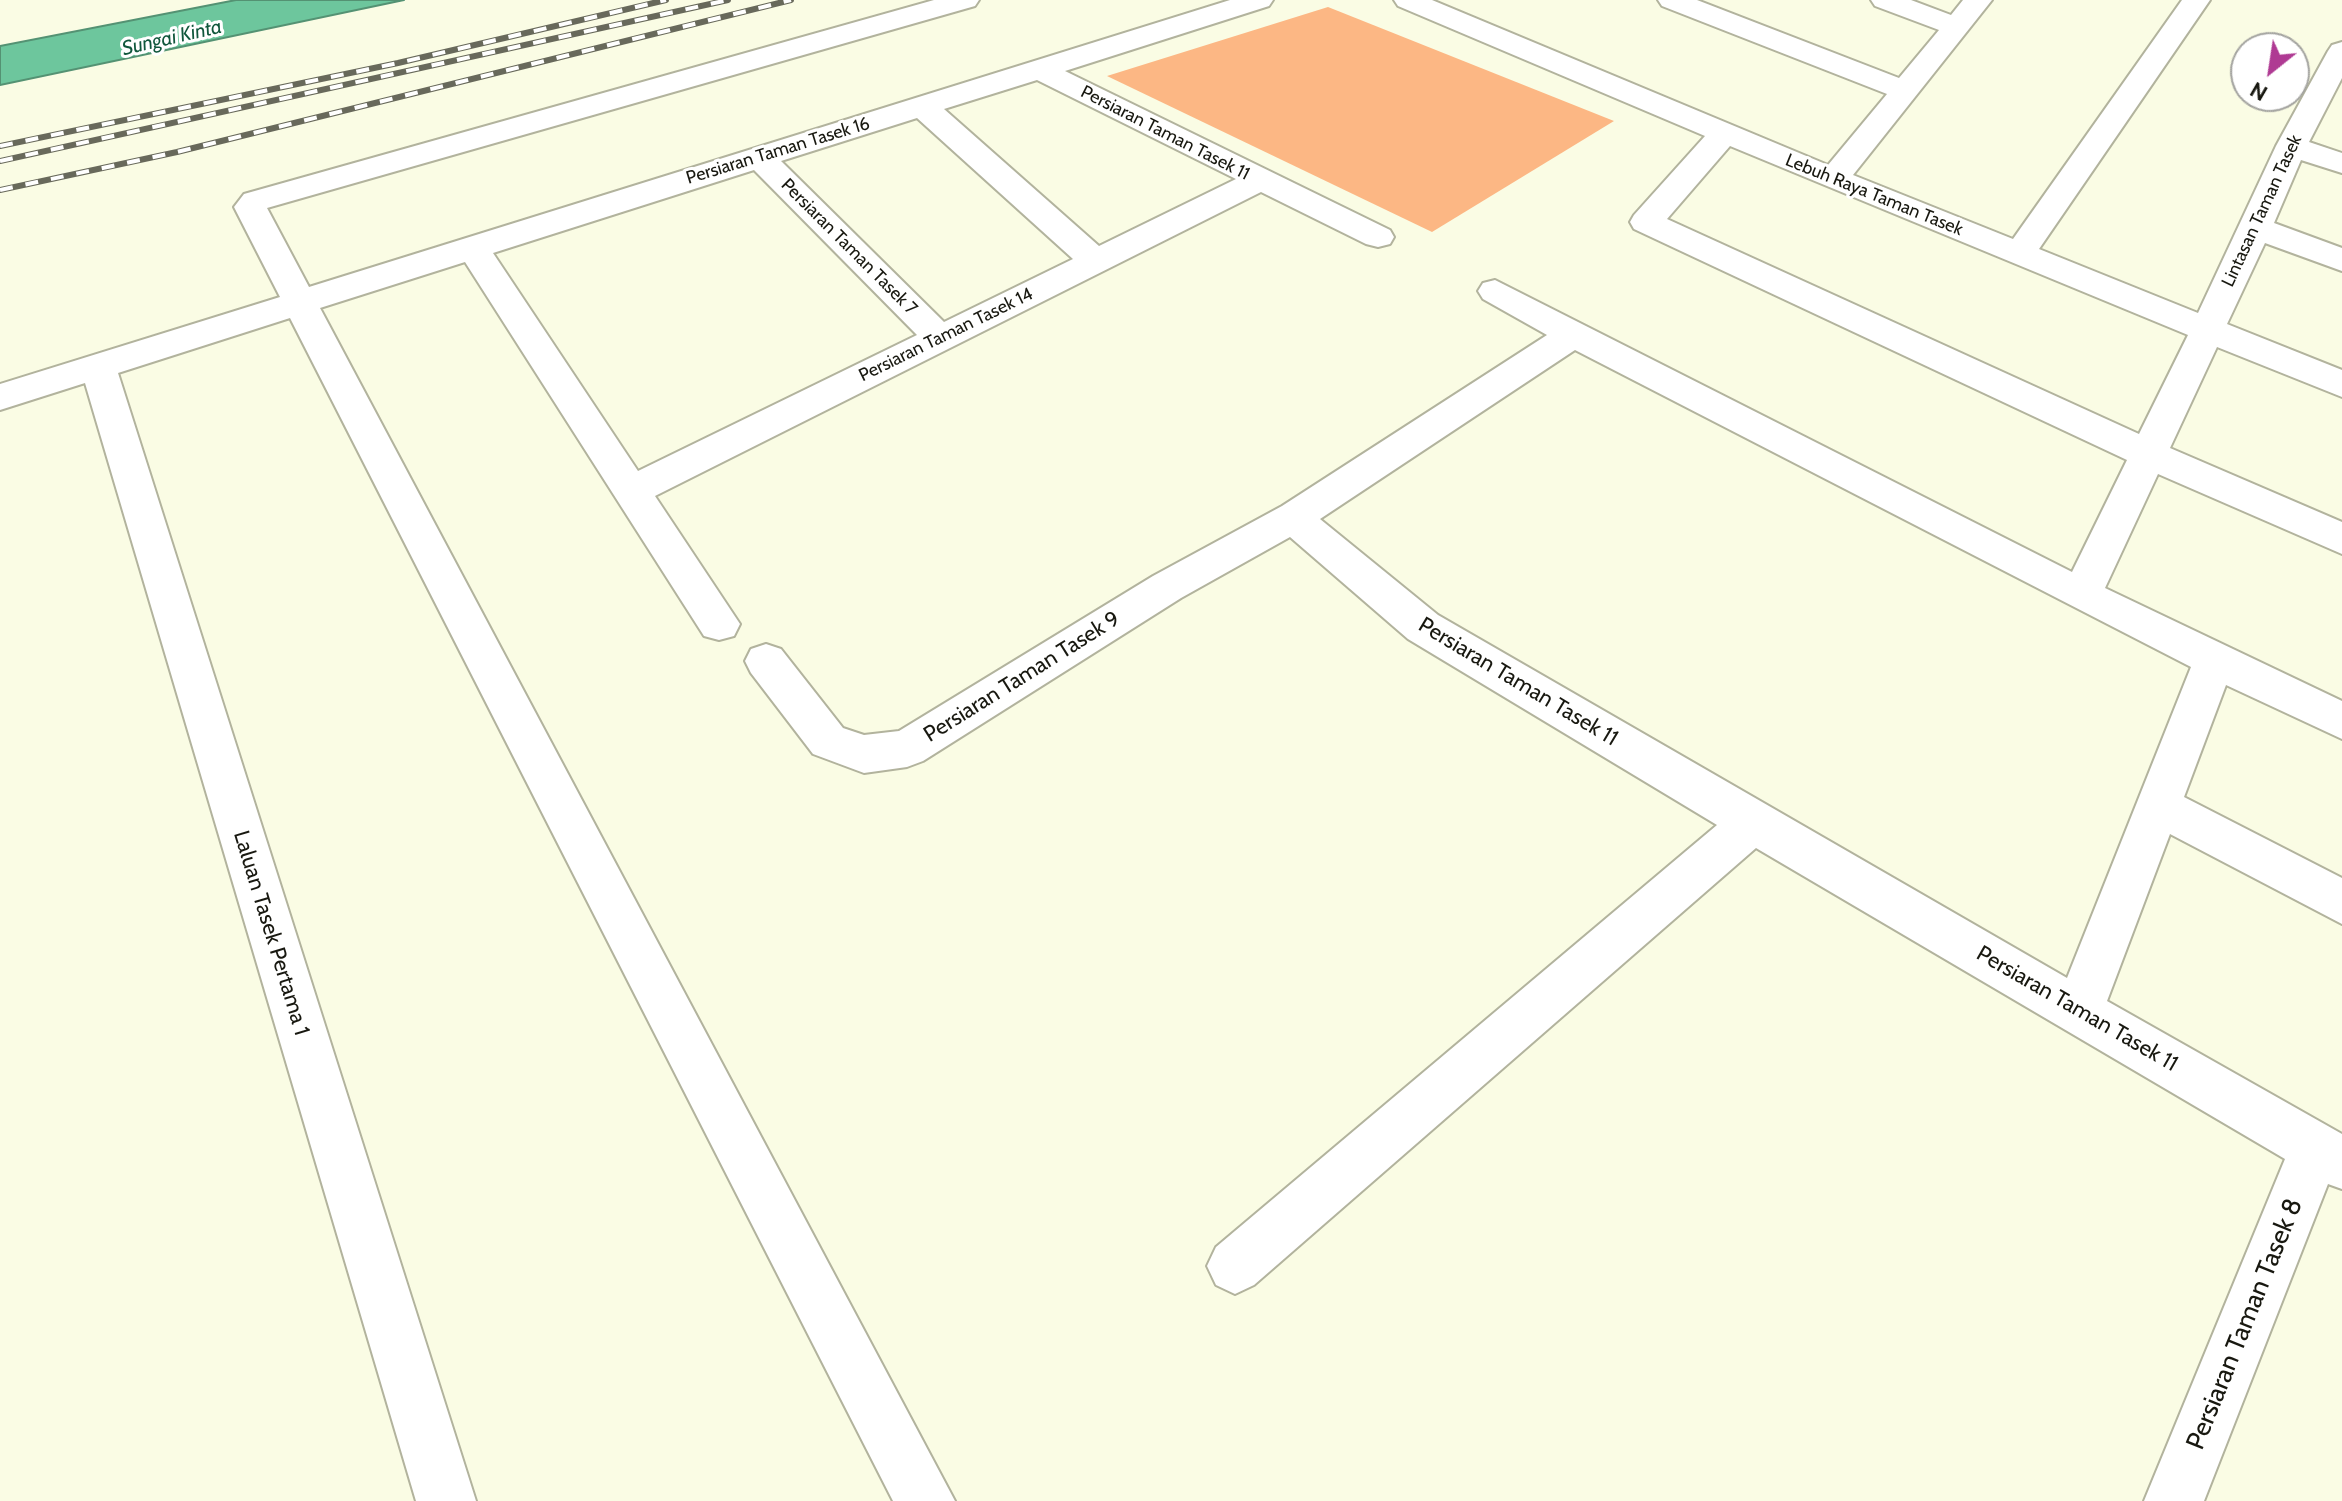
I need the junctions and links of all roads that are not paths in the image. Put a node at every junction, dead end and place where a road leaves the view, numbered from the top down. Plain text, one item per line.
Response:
1 (965, 0) edge
2 (1259, 0) edge
3 (1408, 0) edge
4 (1672, 0) edge
5 (1885, 0) edge
6 (1978, 0) edge
7 (2196, 0) edge
8 (1957, 27) junction
9 (2342, 51) edge
10 (1038, 69) junction
11 (1905, 91) junction
12 (923, 107) junction
13 (1725, 133) junction
14 (2291, 146) junction
15 (759, 157) junction
16 (2342, 164) edge
17 (1834, 179) junction
18 (1260, 180) junction
19 (2256, 228) junction
20 (1378, 237) dead end
21 (471, 246) junction
22 (2019, 254) junction
23 (2342, 260) edge
24 (1096, 261) junction
25 (1495, 291) dead end
26 (297, 301) junction
27 (2207, 330) junction
28 (1573, 334) junction
29 (940, 338) junction
30 (97, 364) junction
31 (2342, 384) edge
32 (0, 397) edge
33 (2148, 454) junction
34 (631, 491) junction
35 (1296, 516) junction
36 (2342, 539) edge
37 (2066, 587) junction
38 (719, 624) dead end
39 (766, 661) dead end
40 (2214, 662) junction
41 (2342, 721) edge
42 (2159, 806) junction
43 (1753, 823) junction
44 (2342, 902) edge
45 (2079, 1010) junction
46 (2329, 1155) edge
47 (1235, 1266) dead end
48 (446, 1501) edge
49 (925, 1501) edge
50 (2174, 1501) edge

1 - 26 street
2 - 10 street, Persiaran Taman Tasek 16
3 - 13 street, Lebuh Raya Taman Tasek
4 - 11 street
5 - 8 street
6 - 8 street
7 - 22 street
8 - 11 street
9 - 14 street, Lintasan Taman Tasek
10 - 12 street, Persiaran Taman Tasek 16
10 - 18 street, Persiaran Taman Tasek 11
11 - 17 street
12 - 15 street, Persiaran Taman Tasek 16
12 - 24 street
13 - 17 street, Lebuh Raya Taman Tasek
13 - 33 street
14 - 16 street
14 - 19 street, Lintasan Taman Tasek
15 - 21 street, Persiaran Taman Tasek 16
15 - 29 street, Persiaran Taman Tasek 7
17 - 22 street, Lebuh Raya Taman Tasek
18 - 20 street, Persiaran Taman Tasek 11
18 - 24 street, Persiaran Taman Tasek 14
19 - 23 street
19 - 27 street, Lintasan Taman Tasek
21 - 26 street, Persiaran Taman Tasek 16
21 - 34 street
22 - 27 street, Lebuh Raya Taman Tasek
24 - 29 street, Persiaran Taman Tasek 14
25 - 28 street
26 - 30 street, Persiaran Taman Tasek 16
26 - 49 street
27 - 31 street, Lebuh Raya Taman Tasek
27 - 33 street, Lintasan Taman Tasek
28 - 35 street
28 - 37 street
29 - 34 street, Persiaran Taman Tasek 14
30 - 32 street, Persiaran Taman Tasek 16
30 - 48 street, Laluan Tasek Pertama 1
33 - 36 street
33 - 37 street, Lintasan Taman Tasek
34 - 38 street
35 - 39 street, Persiaran Taman Tasek 9
35 - 43 street, Persiaran Taman Tasek 11
37 - 40 street
40 - 41 street
40 - 42 street
42 - 44 street
42 - 45 street
43 - 45 street, Persiaran Taman Tasek 11
43 - 47 street
45 - 46 street, Persiaran Taman Tasek 11
46 - 50 street, Persiaran Taman Tasek 8

